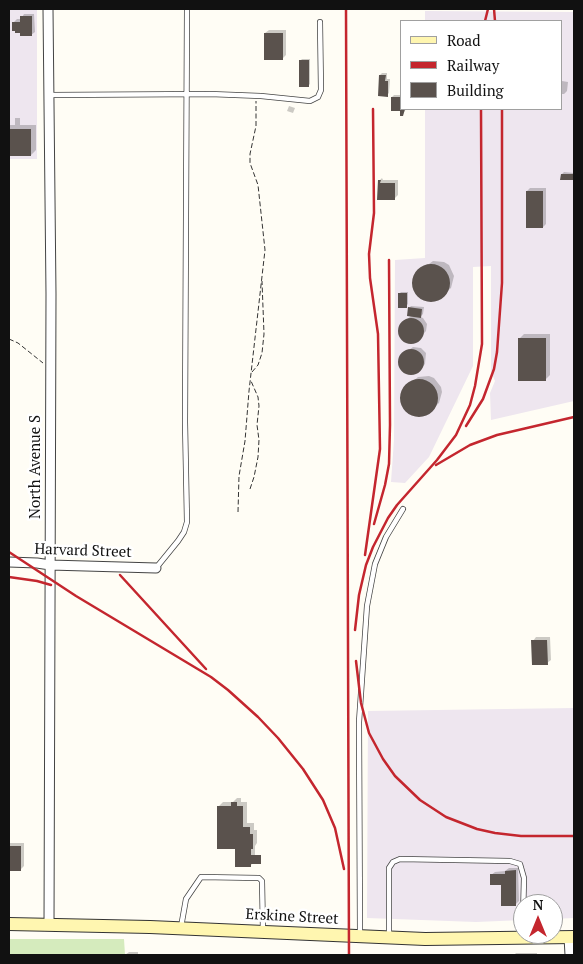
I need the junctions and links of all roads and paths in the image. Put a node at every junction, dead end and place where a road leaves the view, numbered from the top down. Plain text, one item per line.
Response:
1 (48, 9) edge
2 (187, 9) edge
3 (320, 22) dead end
4 (186, 94) junction
5 (50, 95) junction
6 (255, 96) junction
7 (262, 278) junction
8 (9, 339) edge
9 (50, 370) junction
10 (251, 372) junction
11 (250, 380) junction
12 (250, 489) dead end
13 (403, 509) dead end
14 (238, 512) dead end
15 (9, 562) edge
16 (50, 565) junction
17 (156, 568) joint
18 (524, 894) edge
19 (9, 924) edge
20 (49, 924) junction
21 (180, 928) junction
22 (263, 932) junction
23 (360, 937) junction
24 (513, 937) edge
25 (572, 937) edge
26 (389, 938) junction
27 (570, 955) edge

1 - 5 street, North Avenue S
2 - 4 lane
3 - 6 lane
4 - 5 lane
4 - 6 lane
4 - 17 lane
5 - 9 street, North Avenue S
6 - 7 path
7 - 10 path
7 - 10 path
8 - 9 path
9 - 16 street, North Avenue S
10 - 11 path
11 - 12 path
11 - 14 path
13 - 23 lane
15 - 16 street, Harvard Street
16 - 17 street, Harvard Street
16 - 20 street, North Avenue S
18 - 26 lane
19 - 20 main road, Erskine Street
20 - 21 main road, Erskine Street
21 - 22 main road, Erskine Street
21 - 22 lane
22 - 23 main road, Erskine Street
23 - 26 main road, Erskine Street
24 - 26 main road, Erskine Street
25 - 27 street

